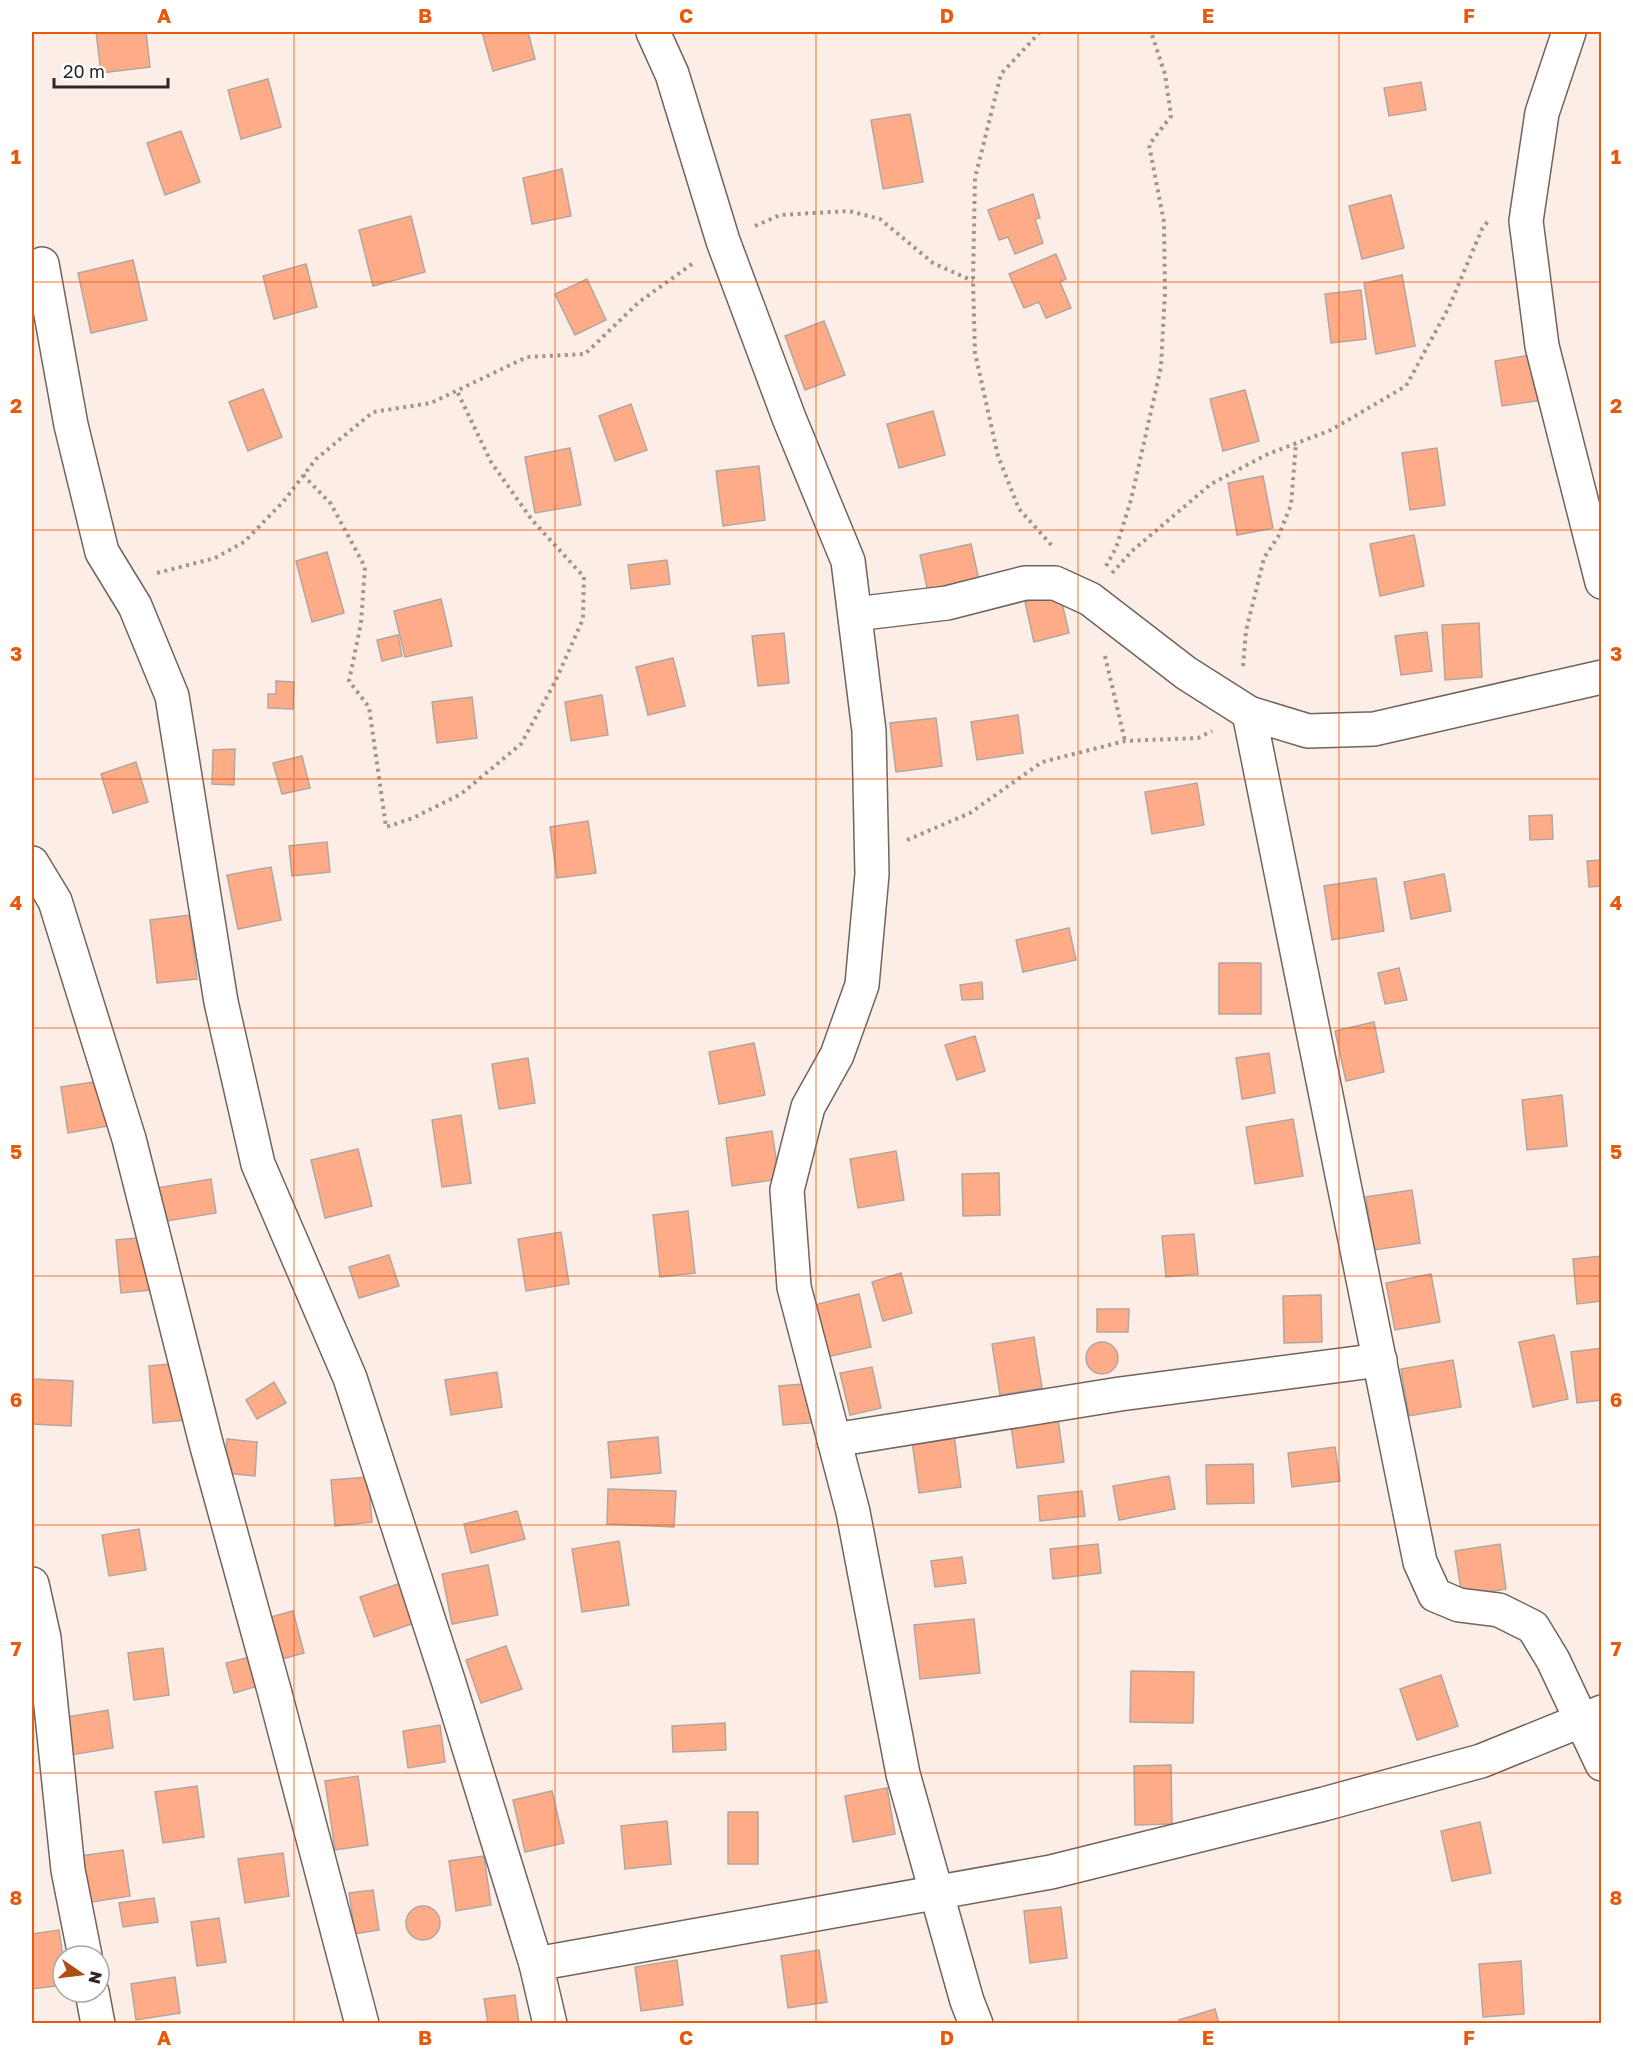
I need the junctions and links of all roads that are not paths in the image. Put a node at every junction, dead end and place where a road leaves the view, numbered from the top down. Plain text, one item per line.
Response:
1 (653, 32) edge
2 (1569, 32) edge
3 (42, 264) dead end
4 (1602, 582) edge
5 (855, 614) junction
6 (1602, 677) edge
7 (1249, 712) junction
8 (32, 863) edge
9 (1380, 1360) junction
10 (834, 1440) junction
11 (32, 1584) edge
12 (1591, 1716) edge
13 (1602, 1764) edge
14 (937, 1893) junction
15 (83, 1944) edge
16 (536, 1964) junction
17 (94, 2004) edge
18 (98, 2024) edge
19 (362, 2024) edge
20 (550, 2024) edge
21 (976, 2024) edge

1 - 5 street
2 - 4 street
3 - 16 street
5 - 7 street
5 - 10 street
6 - 7 street
7 - 9 street
8 - 19 street
9 - 10 street
9 - 12 street
10 - 14 street
11 - 15 street
12 - 13 street
12 - 14 street
14 - 16 street
14 - 21 street
16 - 20 street
17 - 18 street

